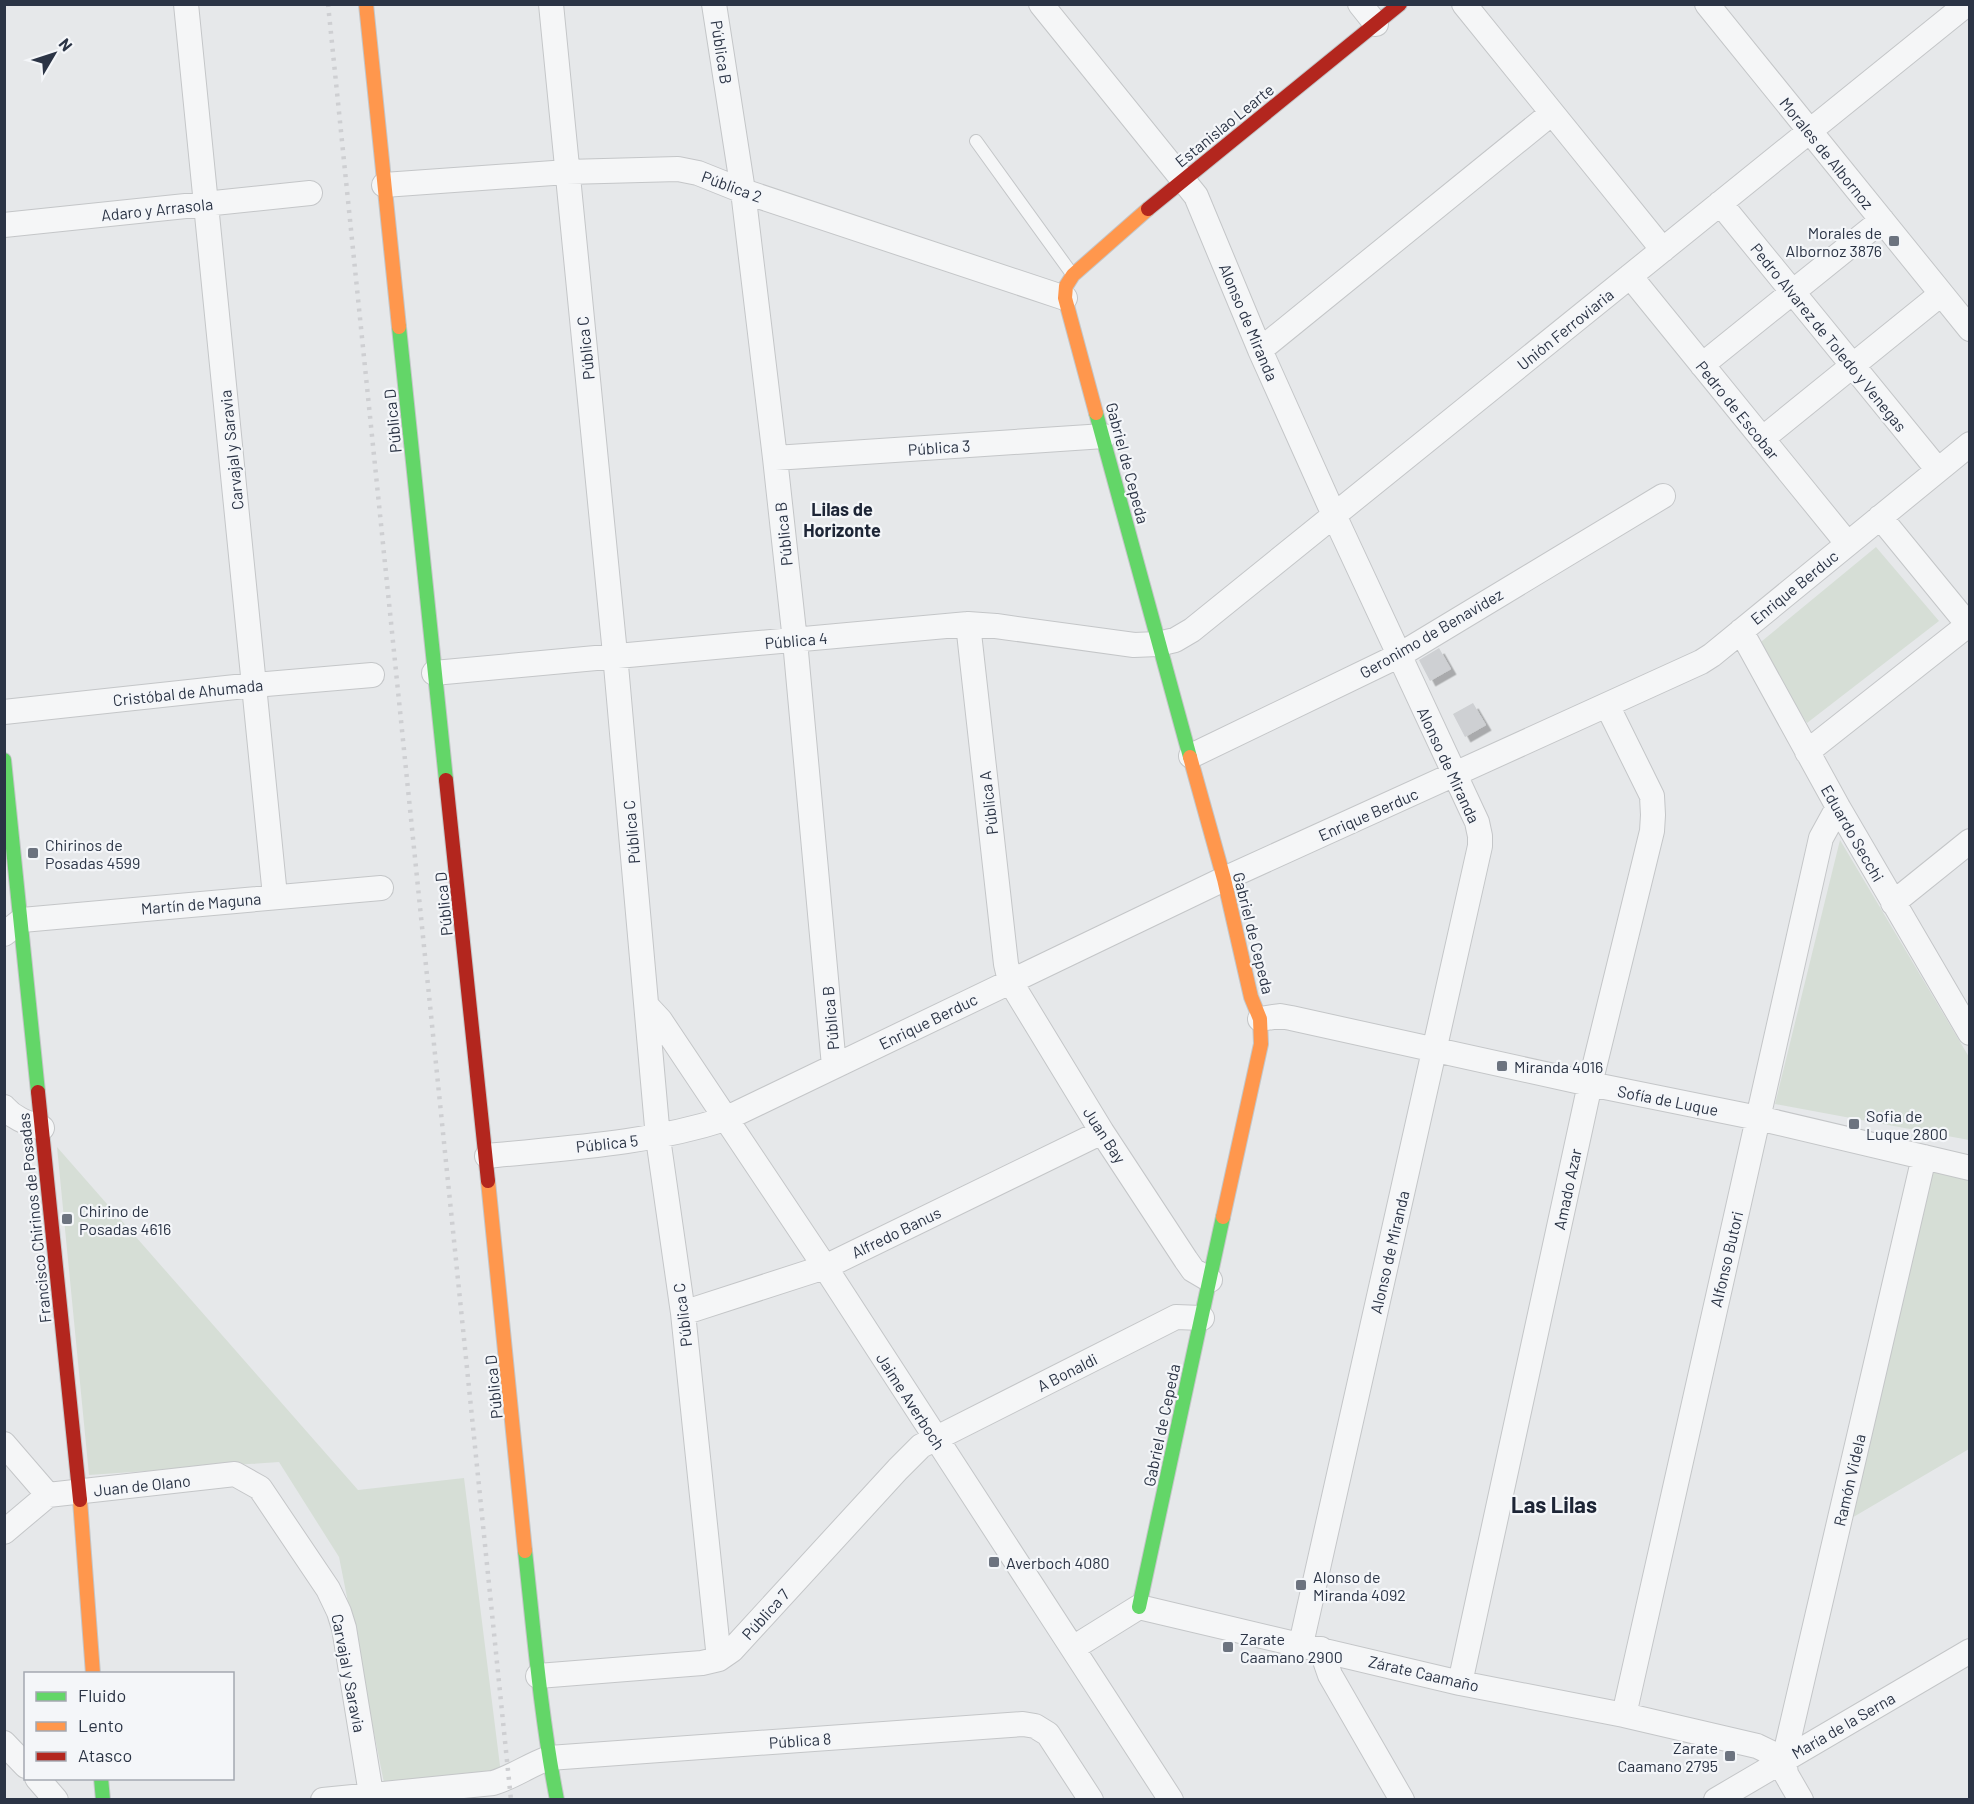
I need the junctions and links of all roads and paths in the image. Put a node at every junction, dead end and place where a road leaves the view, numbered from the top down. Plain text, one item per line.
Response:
1 (186, 4) edge
2 (366, 4) edge
3 (551, 4) edge
4 (714, 4) edge
5 (1041, 4) edge
6 (1360, 4) edge
7 (1400, 4) edge
8 (1464, 4) edge
9 (1707, 4) edge
10 (1967, 4) edge
11 (1376, 24) junction
12 (1552, 113) junction
13 (1810, 131) junction
14 (976, 141) dead end
15 (567, 171) junction
16 (1182, 180) junction
17 (384, 185) junction
18 (743, 191) junction
19 (310, 193) dead end
20 (1720, 203) junction
21 (206, 204) junction
22 (1882, 220) junction
23 (4, 225) edge
24 (1663, 250) junction
25 (1630, 276) junction
26 (1069, 286) junction
27 (1793, 292) junction
28 (1941, 294) junction
29 (1970, 329) edge
30 (1260, 350) junction
31 (1702, 365) junction
32 (1853, 365) junction
33 (1104, 436) junction
34 (1762, 439) junction
35 (1970, 444) edge
36 (775, 458) junction
37 (1938, 470) junction
38 (1663, 496) dead end
39 (1334, 515) junction
40 (1880, 517) junction
41 (1847, 543) junction
42 (968, 624) junction
43 (1969, 626) edge
44 (1741, 631) junction
45 (795, 641) junction
46 (1158, 644) junction
47 (615, 654) junction
48 (1398, 656) junction
49 (434, 673) junction
50 (372, 675) dead end
51 (254, 685) junction
52 (1606, 705) junction
53 (4, 712) edge
54 (1807, 752) junction
55 (1191, 756) junction
56 (4, 760) edge
57 (1455, 776) junction
58 (1838, 807) junction
59 (1970, 841) edge
60 (1224, 879) junction
61 (381, 888) dead end
62 (275, 896) junction
63 (1893, 903) junction
64 (13, 927) edge
65 (1010, 981) junction
66 (646, 1006) junction
67 (1260, 1018) junction
68 (1970, 1033) edge
69 (1434, 1050) junction
70 (834, 1066) junction
71 (1590, 1084) junction
72 (4, 1107) edge
73 (1758, 1118) junction
74 (725, 1119) junction
75 (42, 1128) junction
76 (1102, 1132) junction
77 (658, 1138) junction
78 (487, 1156) junction
79 (1924, 1157) junction
80 (1970, 1168) edge
81 (825, 1267) junction
82 (1210, 1280) junction
83 (683, 1313) junction
84 (1202, 1318) junction
85 (936, 1438) junction
86 (4, 1444) edge
87 (236, 1474) joint
88 (79, 1492) junction
89 (48, 1495) junction
90 (4, 1532) edge
91 (1139, 1607) junction
92 (1311, 1646) junction
93 (1073, 1648) junction
94 (1970, 1651) edge
95 (719, 1659) junction
96 (93, 1672) edge
97 (538, 1676) junction
98 (1460, 1683) junction
99 (1624, 1715) junction
100 (4, 1743) edge
101 (549, 1758) junction
102 (1784, 1759) junction
103 (24, 1764) edge
104 (38, 1780) edge
105 (101, 1780) edge
106 (371, 1797) edge
107 (56, 1800) edge
108 (103, 1800) edge
109 (323, 1800) edge
110 (556, 1800) edge
111 (1091, 1800) edge
112 (1171, 1800) edge
113 (1402, 1800) edge
114 (1716, 1800) edge
115 (1801, 1800) edge

1 - 21 street, Carvajal y Saravia
2 - 17 street, Pública D
3 - 15 street, Pública C
4 - 18 street, Pública B
5 - 16 street, Alonso de Miranda
6 - 11 street
7 - 11 street, Estanislao Learte
8 - 12 street
9 - 13 street, Morales de Albornoz
10 - 13 street, Unión Ferroviaria
11 - 16 street, Estanislao Learte
12 - 24 street
12 - 30 street
13 - 20 street, Unión Ferroviaria
13 - 22 street, Morales de Albornoz
14 - 26 lane
15 - 17 street, Pública 2
15 - 18 street, Pública 2
15 - 47 street, Pública C
16 - 26 street, Estanislao Learte
16 - 30 street, Alonso de Miranda
17 - 49 street, Pública D
18 - 26 street, Pública 2
18 - 36 street, Pública B
19 - 21 street, Adaro y Arrasola
20 - 24 street, Unión Ferroviaria
20 - 27 street, Pedro Alvarez de Toledo y Venegas
21 - 23 street, Adaro y Arrasola
21 - 51 street, Carvajal y Saravia
22 - 27 street
22 - 28 street, Morales de Albornoz
24 - 25 street, Unión Ferroviaria
25 - 31 street, Pedro de Escobar
25 - 39 street, Unión Ferroviaria
26 - 33 street, Gabriel de Cepeda
27 - 31 street
27 - 32 street, Pedro Alvarez de Toledo y Venegas
28 - 29 street, Morales de Albornoz
28 - 32 street
30 - 39 street, Alonso de Miranda
31 - 34 street, Pedro de Escobar
32 - 34 street
32 - 37 street, Pedro Alvarez de Toledo y Venegas
33 - 36 street, Pública 3
33 - 46 street, Gabriel de Cepeda
34 - 41 street, Pedro de Escobar
35 - 37 street, Enrique Berduc
36 - 45 street, Pública B
37 - 40 street, Enrique Berduc
38 - 48 street, Geronimo de Benavidez
39 - 46 street, Unión Ferroviaria
39 - 48 street, Alonso de Miranda
40 - 41 street, Enrique Berduc
40 - 43 street
41 - 44 street, Enrique Berduc
42 - 45 street, Pública 4
42 - 46 street, Pública 4
42 - 65 street, Pública A
43 - 54 street
44 - 52 street, Enrique Berduc
44 - 54 street, Eduardo Secchi
45 - 47 street, Pública 4
45 - 70 street, Pública B
46 - 55 street, Gabriel de Cepeda
47 - 49 street, Pública 4
47 - 66 street, Pública C
48 - 55 street, Geronimo de Benavidez
48 - 57 street, Alonso de Miranda
49 - 78 street, Pública D
50 - 51 street, Cristóbal de Ahumada
51 - 53 street, Cristóbal de Ahumada
51 - 62 street, Carvajal y Saravia
52 - 57 street, Enrique Berduc
52 - 71 street, Amado Azar
54 - 58 street, Eduardo Secchi
55 - 60 street, Gabriel de Cepeda
56 - 64 street, Francisco Chirinos de Posadas
57 - 60 street, Enrique Berduc
57 - 69 street, Alonso de Miranda
58 - 63 street, Eduardo Secchi
58 - 73 street, Alfonso Butori
59 - 63 street
60 - 65 street, Enrique Berduc
60 - 67 street, Gabriel de Cepeda
61 - 62 street, Martín de Maguna
62 - 64 street, Martín de Maguna
63 - 68 street, Eduardo Secchi
64 - 75 street, Francisco Chirinos de Posadas
65 - 70 street, Enrique Berduc
65 - 76 street, Juan Bay
66 - 74 street, Jaime Averboch
66 - 77 street, Pública C
67 - 69 street, Sofía de Luque
67 - 82 street, Gabriel de Cepeda
69 - 71 street, Sofía de Luque
69 - 92 street, Alonso de Miranda
70 - 74 street, Enrique Berduc
71 - 73 street, Sofía de Luque
71 - 98 street, Amado Azar
72 - 75 street
73 - 79 street, Sofía de Luque
73 - 99 street, Alfonso Butori
74 - 77 street, Pública 5
74 - 81 street, Jaime Averboch
75 - 88 street, Francisco Chirinos de Posadas
76 - 81 street, Alfredo Banus
76 - 82 street, Juan Bay
77 - 78 street, Pública 5
77 - 83 street, Pública C
78 - 97 street, Pública D
79 - 80 street, Sofía de Luque
79 - 102 street, Ramón Videla
81 - 83 street, Alfredo Banus
81 - 85 street, Jaime Averboch
82 - 84 street, Gabriel de Cepeda
83 - 95 street, Pública C
84 - 85 street, A Bonaldi
84 - 91 street, Gabriel de Cepeda
85 - 93 street, Jaime Averboch
85 - 95 street, Pública 7
86 - 89 street
87 - 88 street, Juan de Olano
87 - 106 street, Carvajal y Saravia
88 - 89 street, Juan de Olano
88 - 96 street, Francisco Chirinos de Posadas
89 - 90 street
91 - 92 street, Zárate Caamaño
91 - 93 street
92 - 98 street, Zárate Caamaño
92 - 113 street
93 - 112 street, Jaime Averboch
94 - 102 street, María de la Serna
95 - 97 street
97 - 101 street, Pública D
98 - 99 street, Zárate Caamaño
99 - 102 street, Zárate Caamaño
100 - 103 street
101 - 106 street
101 - 110 street, Pública D
101 - 111 street, Pública 8
102 - 114 street, María de la Serna
102 - 115 street
104 - 107 street
105 - 108 street
106 - 109 street

